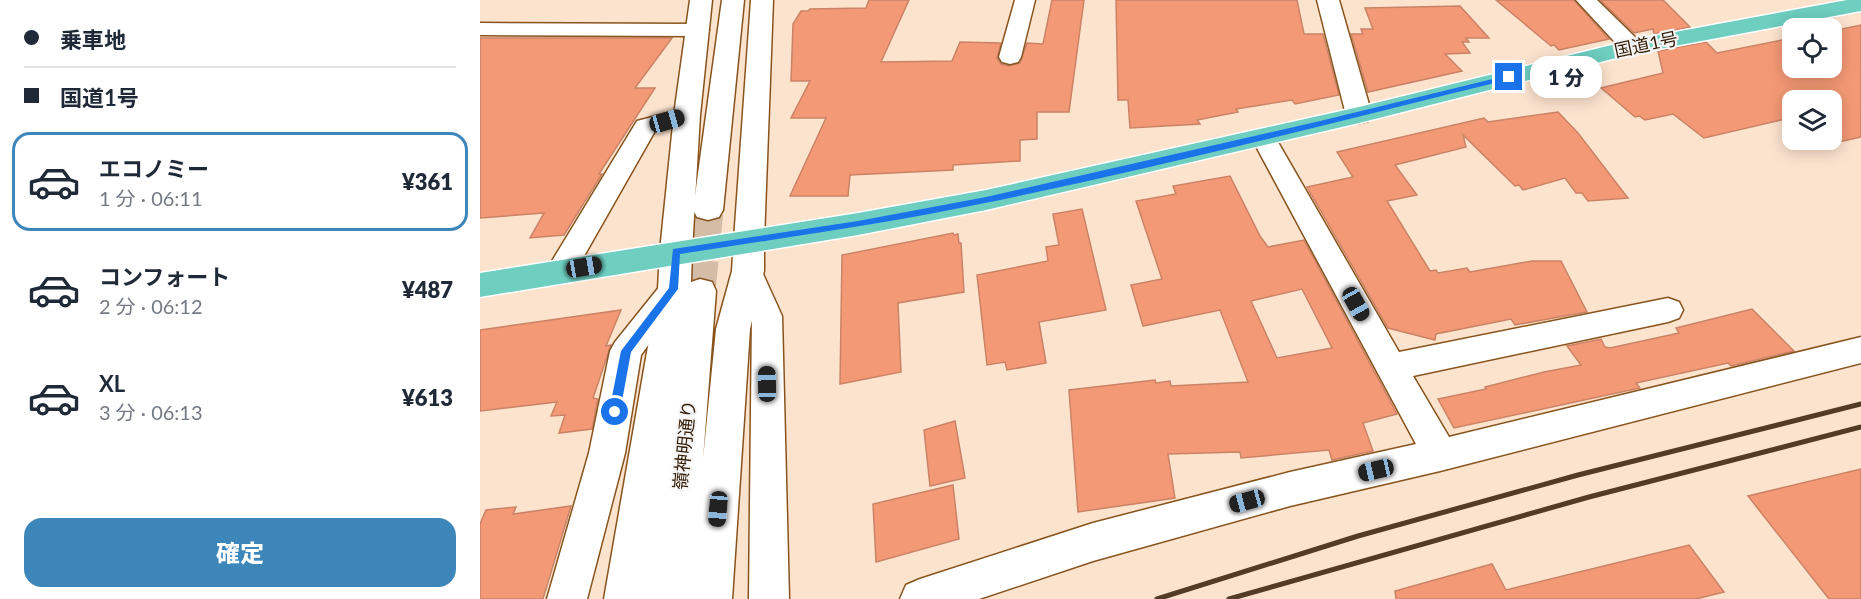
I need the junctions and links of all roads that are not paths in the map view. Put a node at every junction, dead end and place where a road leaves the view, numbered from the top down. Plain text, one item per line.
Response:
1 (701, 0) edge
2 (733, 0) edge
3 (762, 0) edge
4 (1025, 0) edge
5 (1328, 0) edge
6 (1586, 0) edge
7 (1861, 4) edge
8 (480, 29) edge
9 (698, 30) junction
10 (1632, 47) junction
11 (1010, 57) dead end
12 (687, 115) junction
13 (1359, 115) junction
14 (1263, 137) junction
15 (708, 210) tunnel mouth
16 (676, 251) junction
17 (748, 255) junction
18 (561, 271) junction
19 (480, 285) edge
20 (687, 290) junction
21 (1668, 310) dead end
22 (1861, 350) edge
23 (1391, 367) junction
24 (1440, 455) junction
25 (567, 599) edge
26 (627, 599) edge
27 (669, 599) edge
28 (710, 599) edge
29 (769, 599) edge
30 (920, 599) edge

1 - 9 street
2 - 15 street
3 - 17 street
4 - 11 street
5 - 13 street
6 - 10 street
7 - 10 highway, 国道1号
8 - 9 street
9 - 12 street
10 - 13 highway, 国道1号
12 - 16 street
12 - 18 street
13 - 14 highway, 国道1号
14 - 17 highway, 国道1号
14 - 23 street
16 - 17 highway, 国道1号
16 - 18 highway, 国道1号
16 - 20 street
17 - 28 street
17 - 29 street
18 - 19 highway, 国道1号
20 - 25 street
20 - 26 street
20 - 27 street, 嶺神明通り
21 - 23 street
22 - 24 street
23 - 24 street
24 - 30 street

